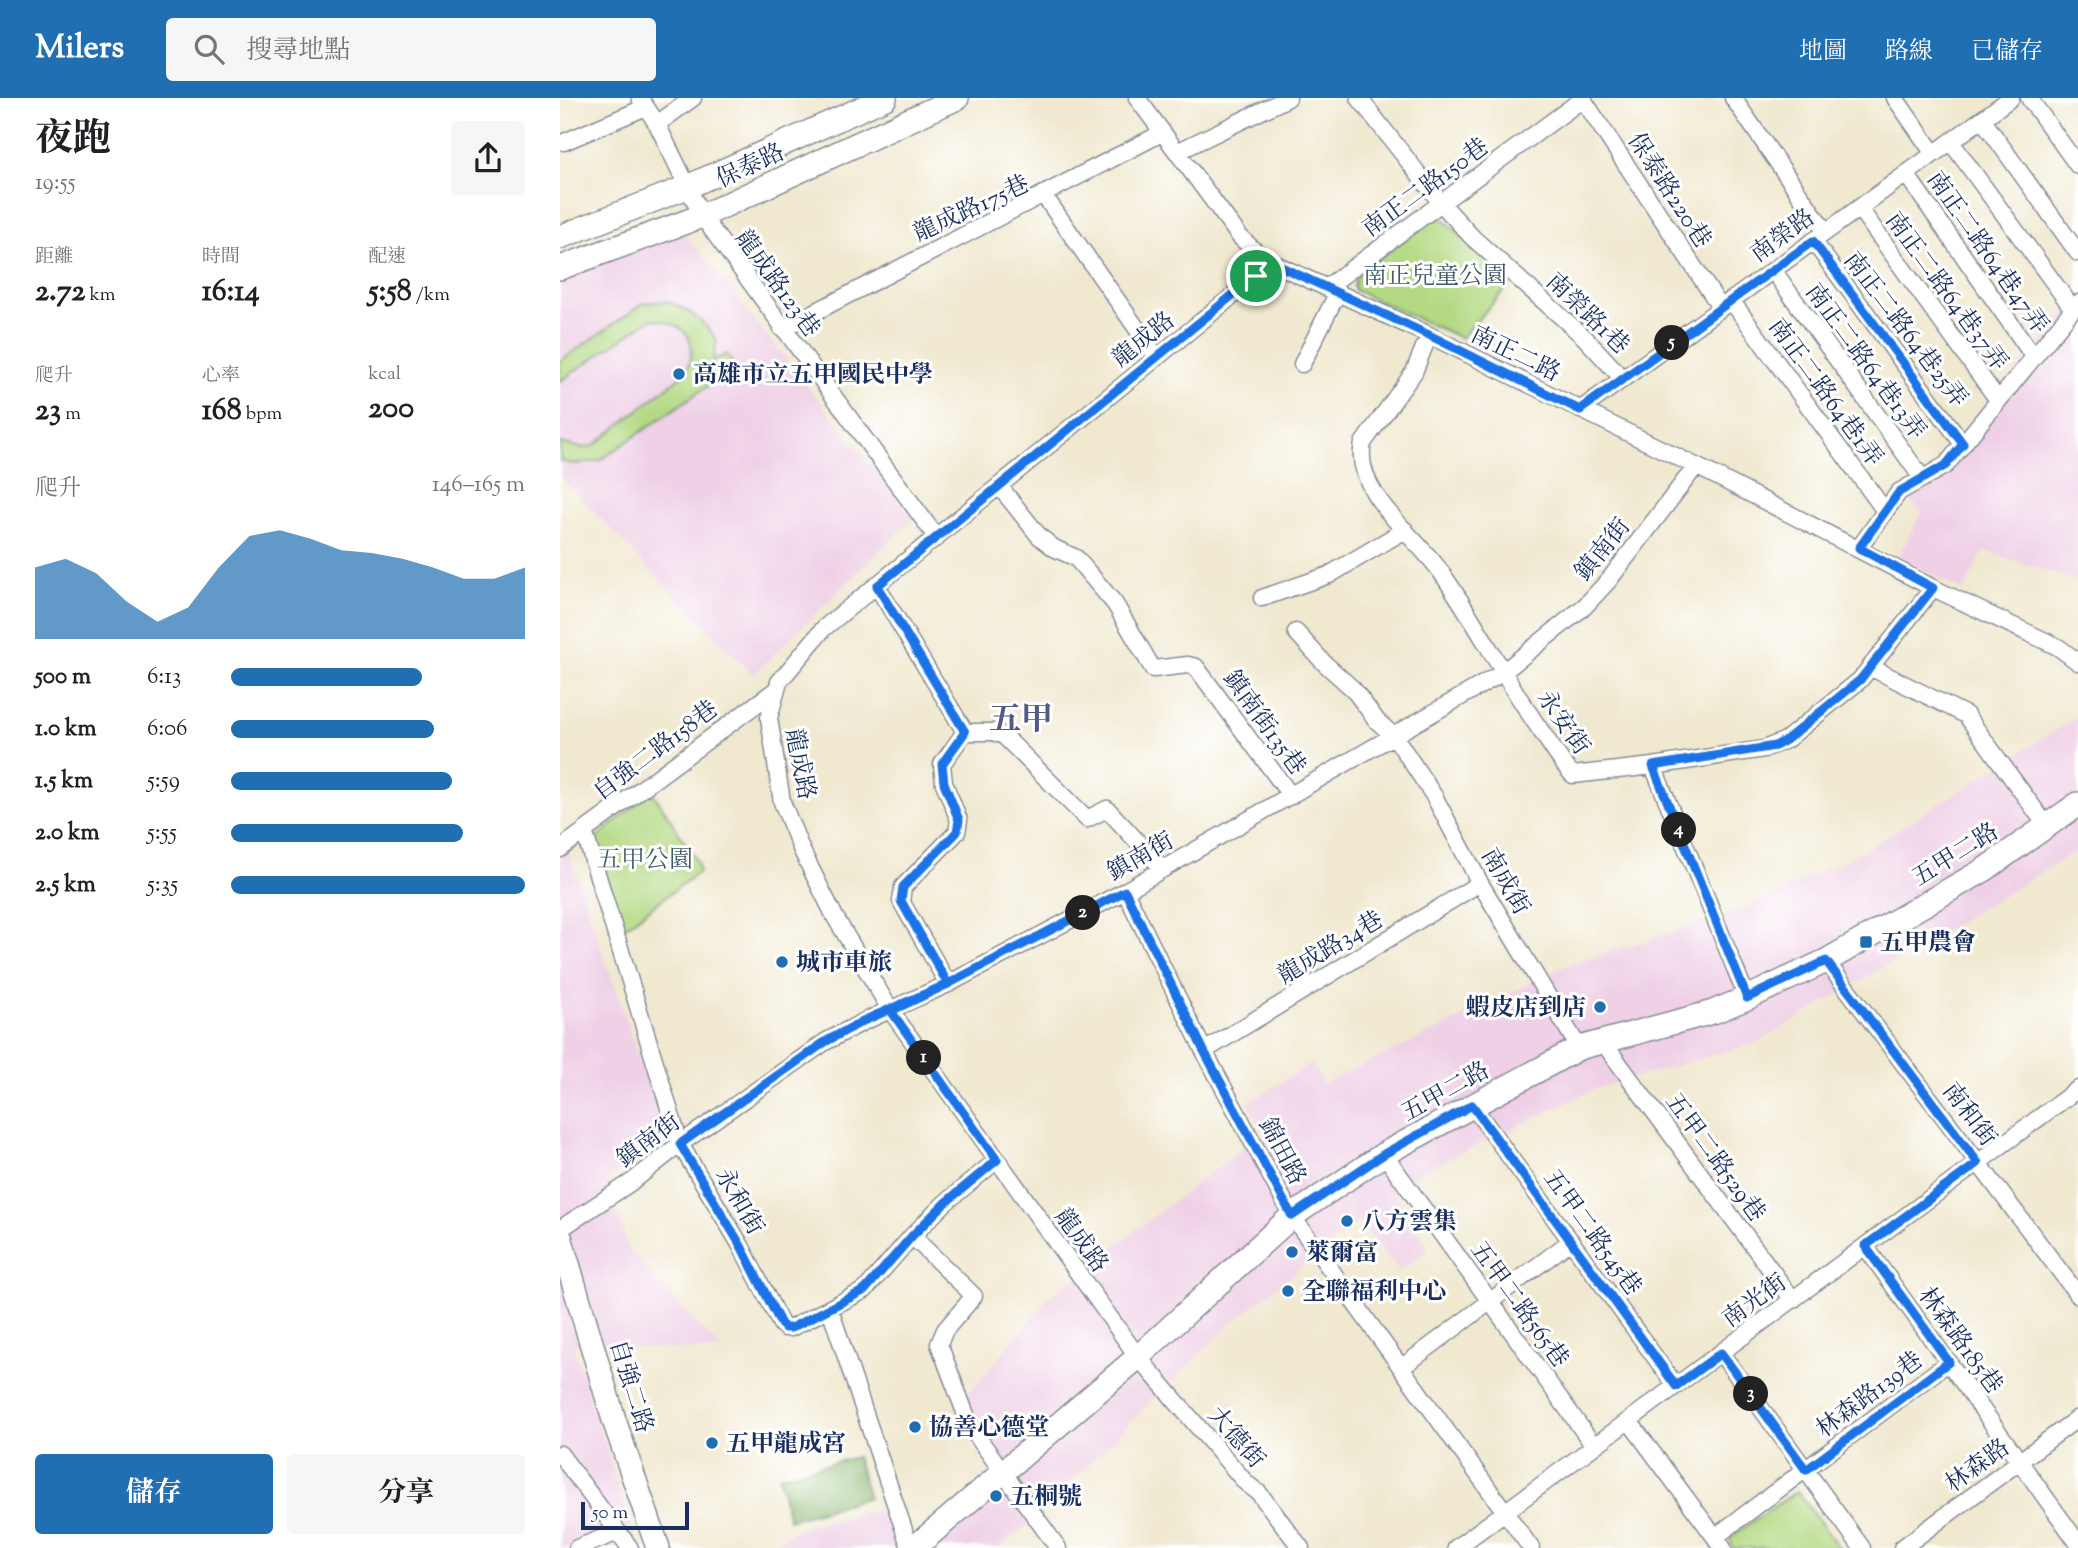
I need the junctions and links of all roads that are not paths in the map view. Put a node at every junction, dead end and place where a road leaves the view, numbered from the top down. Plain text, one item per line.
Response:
1 (693, 98) edge
2 (885, 98) edge
3 (957, 98) edge
4 (1137, 98) edge
5 (1288, 98) edge
6 (1359, 98) edge
7 (1583, 98) edge
8 (1733, 98) edge
9 (1895, 98) edge
10 (2011, 98) edge
11 (2029, 98) edge
12 (643, 102) edge
13 (1982, 119) junction
14 (657, 124) junction
15 (1162, 133) junction
16 (564, 142) dead end
17 (1951, 142) junction
18 (1177, 152) junction
19 (1934, 154) junction
20 (2078, 166) edge
21 (1906, 174) junction
22 (687, 187) junction
23 (1043, 194) junction
24 (1441, 203) junction
25 (1859, 208) junction
26 (702, 216) junction
27 (1819, 236) junction
28 (560, 237) edge
29 (2078, 253) edge
30 (1273, 263) junction
31 (560, 268) edge
32 (1773, 270) junction
33 (1332, 290) junction
34 (1726, 304) junction
35 (2076, 306) edge
36 (782, 329) junction
37 (1429, 335) junction
38 (1156, 356) junction
39 (2034, 357) junction
40 (1302, 364) dead end
41 (1623, 379) junction
42 (1998, 400) junction
43 (1580, 410) junction
44 (1963, 444) junction
45 (1696, 466) junction
46 (1922, 478) junction
47 (1000, 486) junction
48 (1885, 511) junction
49 (1405, 530) junction
50 (937, 538) junction
51 (1859, 548) junction
52 (877, 586) junction
53 (1933, 588) junction
54 (1262, 598) dead end
55 (1296, 632) dead end
56 (2078, 663) edge
57 (1872, 668) junction
58 (1502, 673) junction
59 (777, 689) junction
60 (965, 732) junction
61 (1395, 737) junction
62 (1653, 766) junction
63 (1291, 796) junction
64 (2078, 804) edge
65 (2046, 825) junction
66 (584, 831) junction
67 (560, 849) edge
68 (1163, 869) junction
69 (1480, 883) junction
70 (1125, 891) junction
71 (1826, 961) junction
72 (948, 984) junction
73 (1747, 998) junction
74 (891, 1011) junction
75 (1603, 1042) junction
76 (1579, 1048) junction
77 (1204, 1051) junction
78 (2078, 1089) edge
79 (1472, 1105) junction
80 (680, 1144) junction
81 (1384, 1154) junction
82 (997, 1160) junction
83 (1978, 1163) junction
84 (1292, 1216) junction
85 (560, 1230) edge
86 (912, 1236) junction
87 (560, 1237) edge
88 (1571, 1241) junction
89 (1865, 1246) junction
90 (2078, 1295) edge
91 (1793, 1300) junction
92 (1490, 1301) junction
93 (830, 1309) junction
94 (1721, 1353) junction
95 (1138, 1357) junction
96 (1949, 1362) junction
97 (1401, 1368) junction
98 (1676, 1386) junction
99 (2078, 1419) edge
100 (1629, 1421) junction
101 (1594, 1446) junction
102 (560, 1454) edge
103 (2020, 1461) junction
104 (1806, 1470) junction
105 (1002, 1472) junction
106 (1505, 1512) junction
107 (618, 1532) junction
108 (1719, 1543) edge
109 (2078, 1543) edge
110 (577, 1548) edge
111 (630, 1548) edge
112 (658, 1548) edge
113 (912, 1548) edge
114 (1058, 1548) edge
115 (1301, 1548) edge
116 (1457, 1548) edge
117 (1531, 1548) edge
118 (1862, 1548) edge
119 (1902, 1548) edge

1 - 14 street
2 - 22 main road, 保泰路
3 - 26 main road, 保泰路
4 - 15 street, 南正二路
5 - 18 street
6 - 24 street, 南榮路1巷
7 - 24 street, 南正二路150巷
7 - 34 street, 保泰路220巷
8 - 27 street, 南正二路64巷25弄
9 - 19 street
10 - 13 street, 南榮路
11 - 20 street
12 - 14 street, 龍成路123巷
12 - 16 street
13 - 17 street, 南榮路
13 - 29 street
14 - 22 street, 龍成路123巷
15 - 18 street, 南正二路
15 - 23 street
17 - 19 street, 南榮路
17 - 35 street
18 - 30 street, 南正二路
19 - 21 street, 南榮路
21 - 25 street, 南榮路
21 - 39 street, 南正二路64巷47弄
22 - 26 street, 龍成路123巷
22 - 28 main road, 保泰路
23 - 36 street, 龍成路175巷
23 - 38 street, 龍成路175巷
24 - 33 street, 南正二路150巷
24 - 41 street, 南榮路1巷
25 - 27 street, 南榮路
25 - 42 street, 南正二路64巷37弄
26 - 31 main road, 保泰路
26 - 36 street, 龍成路123巷
27 - 32 street, 南榮路
27 - 44 street, 南正二路64巷25弄
30 - 33 street, 南正二路
30 - 38 street, 龍成路
32 - 34 street, 南榮路
32 - 46 street, 南正二路64巷13弄
33 - 37 street, 南正二路
33 - 40 street
34 - 41 street, 南榮路
34 - 48 street, 南正二路64巷1弄
35 - 39 street
36 - 50 street, 龍成路123巷
37 - 43 street, 南正二路
37 - 49 street, 永安街
38 - 47 street, 龍成路
39 - 42 street
41 - 43 street, 南榮路
42 - 44 street
43 - 45 street, 南正二路
44 - 46 street
45 - 51 street, 南正二路
45 - 58 street, 鎮南街
46 - 48 street
47 - 50 street, 龍成路
47 - 63 street, 鎮南街135巷
48 - 51 street
49 - 54 street
49 - 58 street, 永安街
50 - 52 street, 龍成路
51 - 53 street, 南正二路
52 - 59 street, 龍成路
52 - 60 street
53 - 56 street, 南正二路
53 - 57 street, 永安街
55 - 61 street, 南成街
57 - 62 street, 永安街
57 - 65 street
58 - 61 street, 鎮南街
58 - 62 street, 永安街
59 - 66 street, 自強二路158巷
59 - 74 street, 龍成路
60 - 68 street
60 - 72 street
61 - 63 street, 鎮南街
61 - 69 street, 南成街
62 - 73 street
63 - 68 street, 鎮南街
64 - 65 main road, 五甲二路
65 - 71 main road, 五甲二路
66 - 67 street, 自強二路158巷
66 - 80 street, 永和街
68 - 70 street, 鎮南街
69 - 76 street, 南成街
69 - 77 street, 龍成路34巷
70 - 72 street, 鎮南街
70 - 77 street, 錦田路
71 - 73 main road, 五甲二路
71 - 83 street, 南和街
72 - 74 street, 鎮南街
73 - 75 main road, 五甲二路
74 - 80 street, 鎮南街
74 - 82 street, 龍成路
75 - 76 main road, 五甲二路
75 - 91 street, 五甲二路529巷
76 - 79 main road, 五甲二路
77 - 84 street, 錦田路
78 - 83 street, 南光街
79 - 81 main road, 五甲二路
79 - 88 street, 五甲二路545巷
80 - 85 street, 鎮南街
80 - 93 street, 永和街
81 - 84 main road, 五甲二路
81 - 92 street, 五甲二路565巷
82 - 86 street, 永和街
82 - 95 street, 龍成路
83 - 89 street, 南光街
83 - 90 street, 南和街
84 - 95 main road, 五甲二路
84 - 97 street, 錦田路
86 - 93 street, 永和街
86 - 105 street
87 - 112 main road, 自強二路
88 - 92 street
88 - 98 street, 五甲二路545巷
89 - 91 street, 南光街
89 - 96 street, 林森路185巷
91 - 94 street, 南光街
92 - 97 street
92 - 101 street, 五甲二路565巷
93 - 113 street
94 - 98 street, 南光街
94 - 104 street
95 - 105 main road, 五甲二路
95 - 115 street, 大德街
96 - 103 street, 林森路185巷
96 - 104 street, 林森路139巷
97 - 106 street, 錦田路
98 - 100 street, 南光街
99 - 103 street, 林森路
100 - 101 street, 南光街
100 - 108 street
101 - 106 street, 南光街
102 - 107 street
103 - 109 street, 林森路185巷
103 - 119 street, 林森路
104 - 108 street, 林森路139巷
104 - 118 street
105 - 113 main road, 五甲二路
105 - 114 street
106 - 116 street, 南光街
106 - 117 street, 錦田路
107 - 110 street
107 - 111 street

